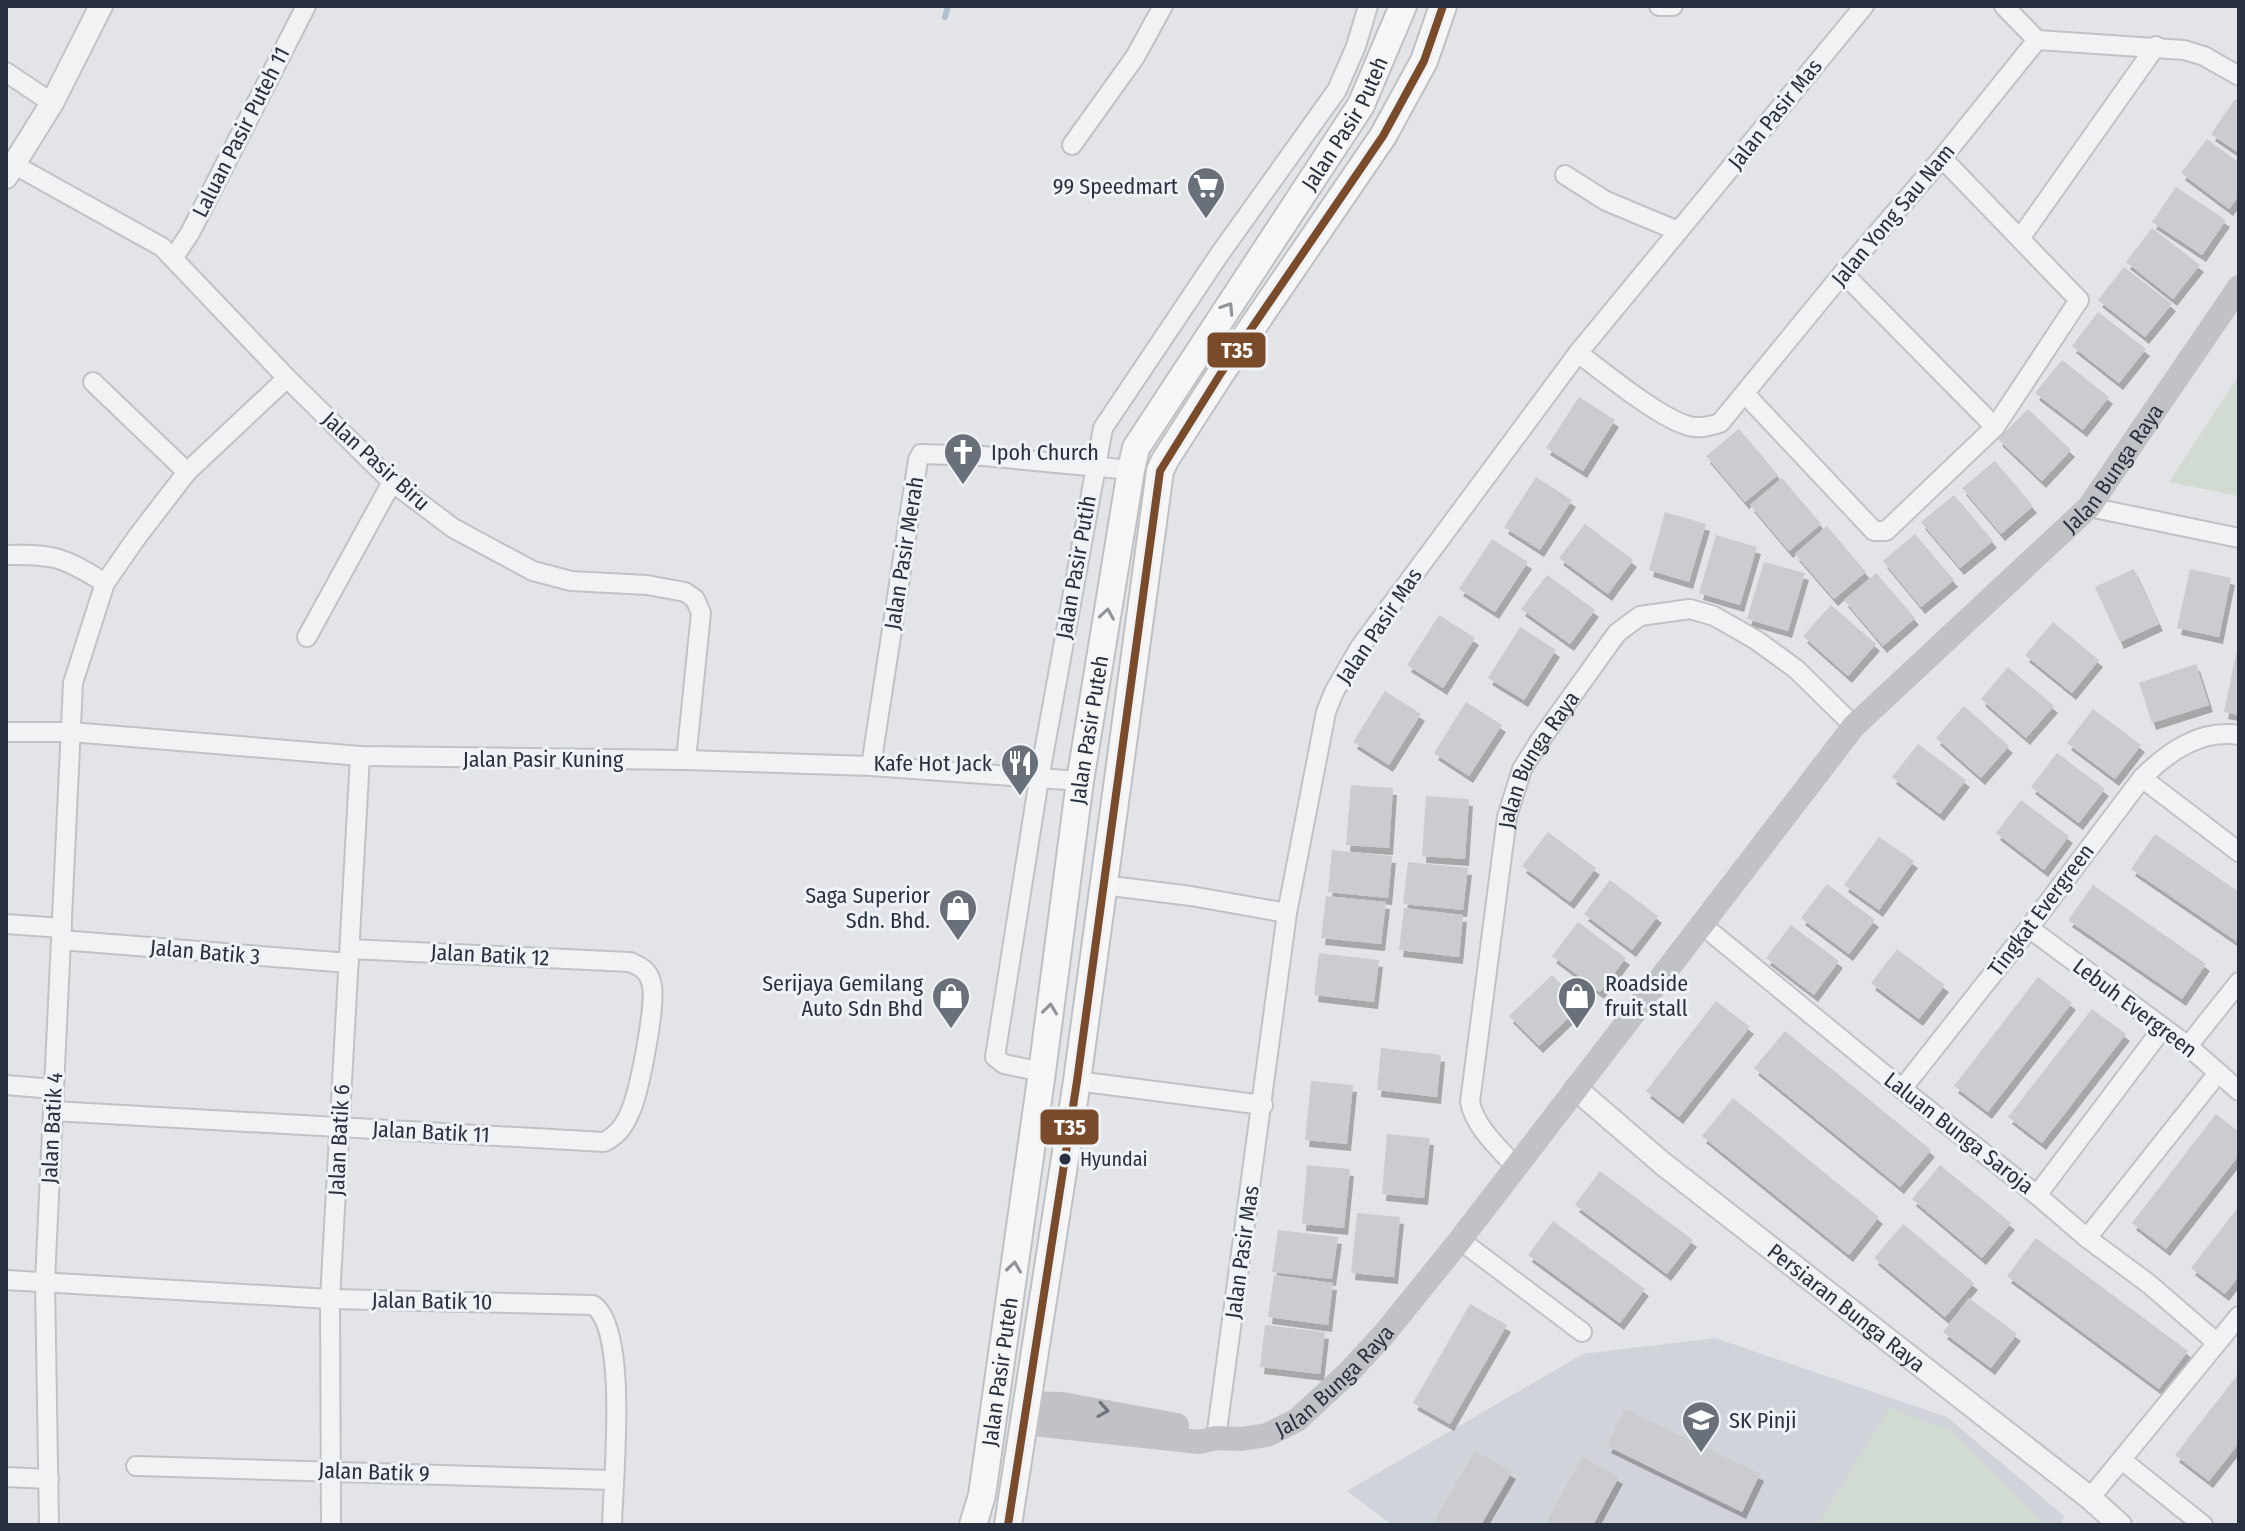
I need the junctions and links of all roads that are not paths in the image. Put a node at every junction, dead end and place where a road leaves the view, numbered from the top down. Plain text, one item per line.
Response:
1 (101, 6) edge
2 (306, 6) edge
3 (1163, 6) edge
4 (1368, 6) edge
5 (1403, 6) edge
6 (1443, 6) edge
7 (1659, 6) edge
8 (1673, 6) edge
9 (2004, 6) edge
10 (1857, 8) edge
11 (2037, 40) junction
12 (2156, 46) junction
13 (6, 72) edge
14 (2239, 76) edge
15 (52, 103) junction
16 (1072, 145) dead end
17 (1942, 158) junction
18 (10, 171) edge
19 (1565, 175) dead end
20 (1678, 231) junction
21 (2021, 237) junction
22 (1219, 255) junction
23 (174, 257) junction
24 (1843, 273) junction
25 (1249, 275) junction
26 (2239, 287) edge
27 (1578, 353) junction
28 (1221, 373) junction
29 (287, 378) junction
30 (93, 382) dead end
31 (1746, 395) junction
32 (1995, 427) junction
33 (1094, 466) junction
34 (1131, 470) junction
35 (187, 472) junction
36 (392, 482) junction
37 (2089, 507) junction
38 (2239, 538) edge
39 (6, 555) edge
40 (105, 583) junction
41 (307, 637) dead end
42 (1854, 726) junction
43 (6, 732) edge
44 (71, 732) junction
45 (2239, 735) edge
46 (360, 756) junction
47 (686, 760) junction
48 (871, 766) junction
49 (2142, 778) junction
50 (1039, 779) junction
51 (1080, 781) junction
52 (2239, 852) edge
53 (1103, 885) junction
54 (1287, 913) junction
55 (6, 924) edge
56 (1701, 924) junction
57 (2029, 928) junction
58 (61, 934) junction
59 (349, 956) junction
60 (630, 962) joint
61 (2239, 982) edge
62 (2162, 1029) junction
63 (2188, 1046) junction
64 (1042, 1072) junction
65 (2218, 1073) junction
66 (1077, 1081) junction
67 (6, 1085) edge
68 (54, 1089) junction
69 (1576, 1089) junction
70 (1902, 1089) junction
71 (2239, 1091) edge
72 (1263, 1105) junction
73 (53, 1111) junction
74 (340, 1127) junction
75 (1515, 1166) junction
76 (2037, 1195) junction
77 (2087, 1238) junction
78 (1460, 1240) junction
79 (6, 1280) edge
80 (45, 1281) junction
81 (330, 1299) junction
82 (2239, 1316) edge
83 (1582, 1332) dead end
84 (2216, 1342) junction
85 (1014, 1410) junction
86 (1216, 1438) junction
87 (2123, 1461) junction
88 (136, 1466) dead end
89 (331, 1470) junction
90 (6, 1477) edge
91 (49, 1479) junction
92 (613, 1480) junction
93 (2090, 1498) junction
94 (1008, 1524) edge
95 (49, 1525) edge
96 (331, 1525) edge
97 (612, 1525) edge
98 (973, 1525) edge
99 (2120, 1525) edge
100 (2203, 1525) edge

1 - 15 street
2 - 23 street, Laluan Pasir Puteh 11
3 - 16 street
4 - 22 street, Jalan Pasir Putih
5 - 25 main road, Jalan Pasir Puteh
6 - 28 main road, Jalan Pasir Puteh
7 - 8 street
9 - 11 street
10 - 20 street, Jalan Pasir Mas
11 - 12 street
11 - 17 street, Jalan Yong Sau Nam
12 - 14 street
12 - 21 street
13 - 15 street
15 - 18 street
17 - 21 street
17 - 24 street, Jalan Yong Sau Nam
18 - 23 street, Jalan Pasir Biru
19 - 20 street
20 - 27 street, Jalan Pasir Mas
21 - 32 street
22 - 25 street
22 - 33 street, Jalan Pasir Putih
23 - 29 street, Jalan Pasir Biru
24 - 31 street, Jalan Yong Sau Nam
24 - 32 street
34 -> 25 main road, Jalan Pasir Puteh
26 - 37 main road, Jalan Bunga Raya
27 - 31 street, Jalan Yong Sau Nam
27 - 54 street, Jalan Pasir Mas
28 - 34 main road
28 - 53 main road, Jalan Pasir Puteh
29 - 35 street, Jalan Batik 4
29 - 36 street, Jalan Pasir Biru
30 - 35 street
31 - 32 street
33 - 34 street, Jalan Pasir Merah
33 - 48 street, Jalan Pasir Merah
33 - 50 street, Jalan Pasir Putih
51 -> 34 main road, Jalan Pasir Puteh
35 - 40 street, Jalan Batik 4
36 - 41 street
36 - 47 street, Jalan Pasir Biru
37 - 38 street
37 - 42 main road, Jalan Bunga Raya
39 - 40 street
40 - 44 street, Jalan Batik 4
42 - 56 main road, Jalan Bunga Raya
42 - 75 street, Jalan Bunga Raya
43 - 44 street, Jalan Pasir Kuning
44 - 46 street, Jalan Pasir Kuning
44 - 58 street, Jalan Batik 4
45 - 49 street, Tingkat Evergreen
46 - 47 street, Jalan Pasir Kuning
46 - 59 street, Jalan Batik 6
47 - 48 street, Jalan Pasir Kuning
48 - 50 street, Jalan Pasir Kuning
49 - 52 street
49 - 57 street, Tingkat Evergreen
50 - 51 street, Jalan Pasir Kuning
50 - 64 street, Jalan Pasir Putih
64 -> 51 main road, Jalan Pasir Puteh
53 - 54 street
53 - 66 main road, Jalan Pasir Puteh
54 - 72 street, Jalan Pasir Mas
55 - 58 street, Jalan Batik 3
56 - 69 main road, Jalan Bunga Raya
56 - 70 street, Laluan Bunga Saroja
57 - 62 street, Lebuh Evergreen
57 - 70 street, Tingkat Evergreen
58 - 59 street, Jalan Batik 3
58 - 68 street, Jalan Batik 4
59 - 60 street, Jalan Batik 12
59 - 74 street, Jalan Batik 6
60 - 74 street, Jalan Batik 11
61 - 63 street
62 - 63 street, Lebuh Evergreen
62 - 76 street
63 - 65 street, Lebuh Evergreen
85 -> 64 main road, Jalan Pasir Puteh
65 - 71 street, Lebuh Evergreen
65 - 77 street
66 - 72 street
66 - 85 main road, Jalan Pasir Puteh
67 - 68 street
68 - 73 street, Jalan Batik 4
69 - 75 main road, Jalan Bunga Raya
69 - 93 street, Persiaran Bunga Raya
70 - 76 street, Laluan Bunga Saroja
72 - 86 street, Jalan Pasir Mas
73 - 74 street, Jalan Batik 11
73 - 80 street, Jalan Batik 4
74 - 81 street, Jalan Batik 6
75 - 78 main road, Jalan Bunga Raya
76 - 77 street, Laluan Bunga Saroja
77 - 84 street, Laluan Bunga Saroja
78 - 83 street
78 - 86 main road, Jalan Bunga Raya
79 - 80 street, Jalan Batik 10
80 - 81 street, Jalan Batik 10
80 - 91 street, Jalan Batik 4
81 - 89 street, Jalan Batik 6
81 - 92 street, Jalan Batik 10
82 - 84 street
84 - 87 street
85 - 86 main road, Jalan Bunga Raya
85 - 94 main road, Jalan Pasir Puteh
85 - 98 main road, Jalan Pasir Puteh
87 - 93 street
87 - 100 street
88 - 89 street, Jalan Batik 9
89 - 92 street, Jalan Batik 9
89 - 96 street, Jalan Batik 6
90 - 91 street
91 - 95 street, Jalan Batik 4
92 - 97 street, Jalan Batik 10
93 - 99 street, Persiaran Bunga Raya

